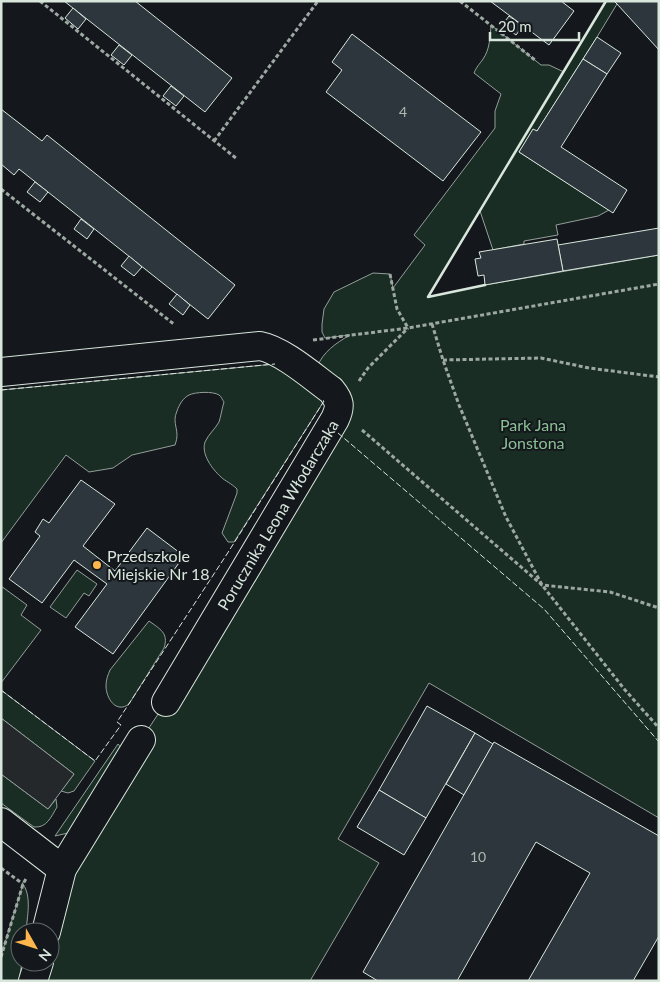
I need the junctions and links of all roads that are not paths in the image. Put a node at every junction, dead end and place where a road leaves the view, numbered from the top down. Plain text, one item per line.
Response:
1 (1, 372) edge
2 (166, 702) dead end
3 (141, 740) dead end
4 (1, 822) edge
5 (62, 868) junction
6 (48, 922) edge

1 - 2 street, Porucznika Leona Włodarczaka
3 - 5 street
4 - 5 street
5 - 6 street

